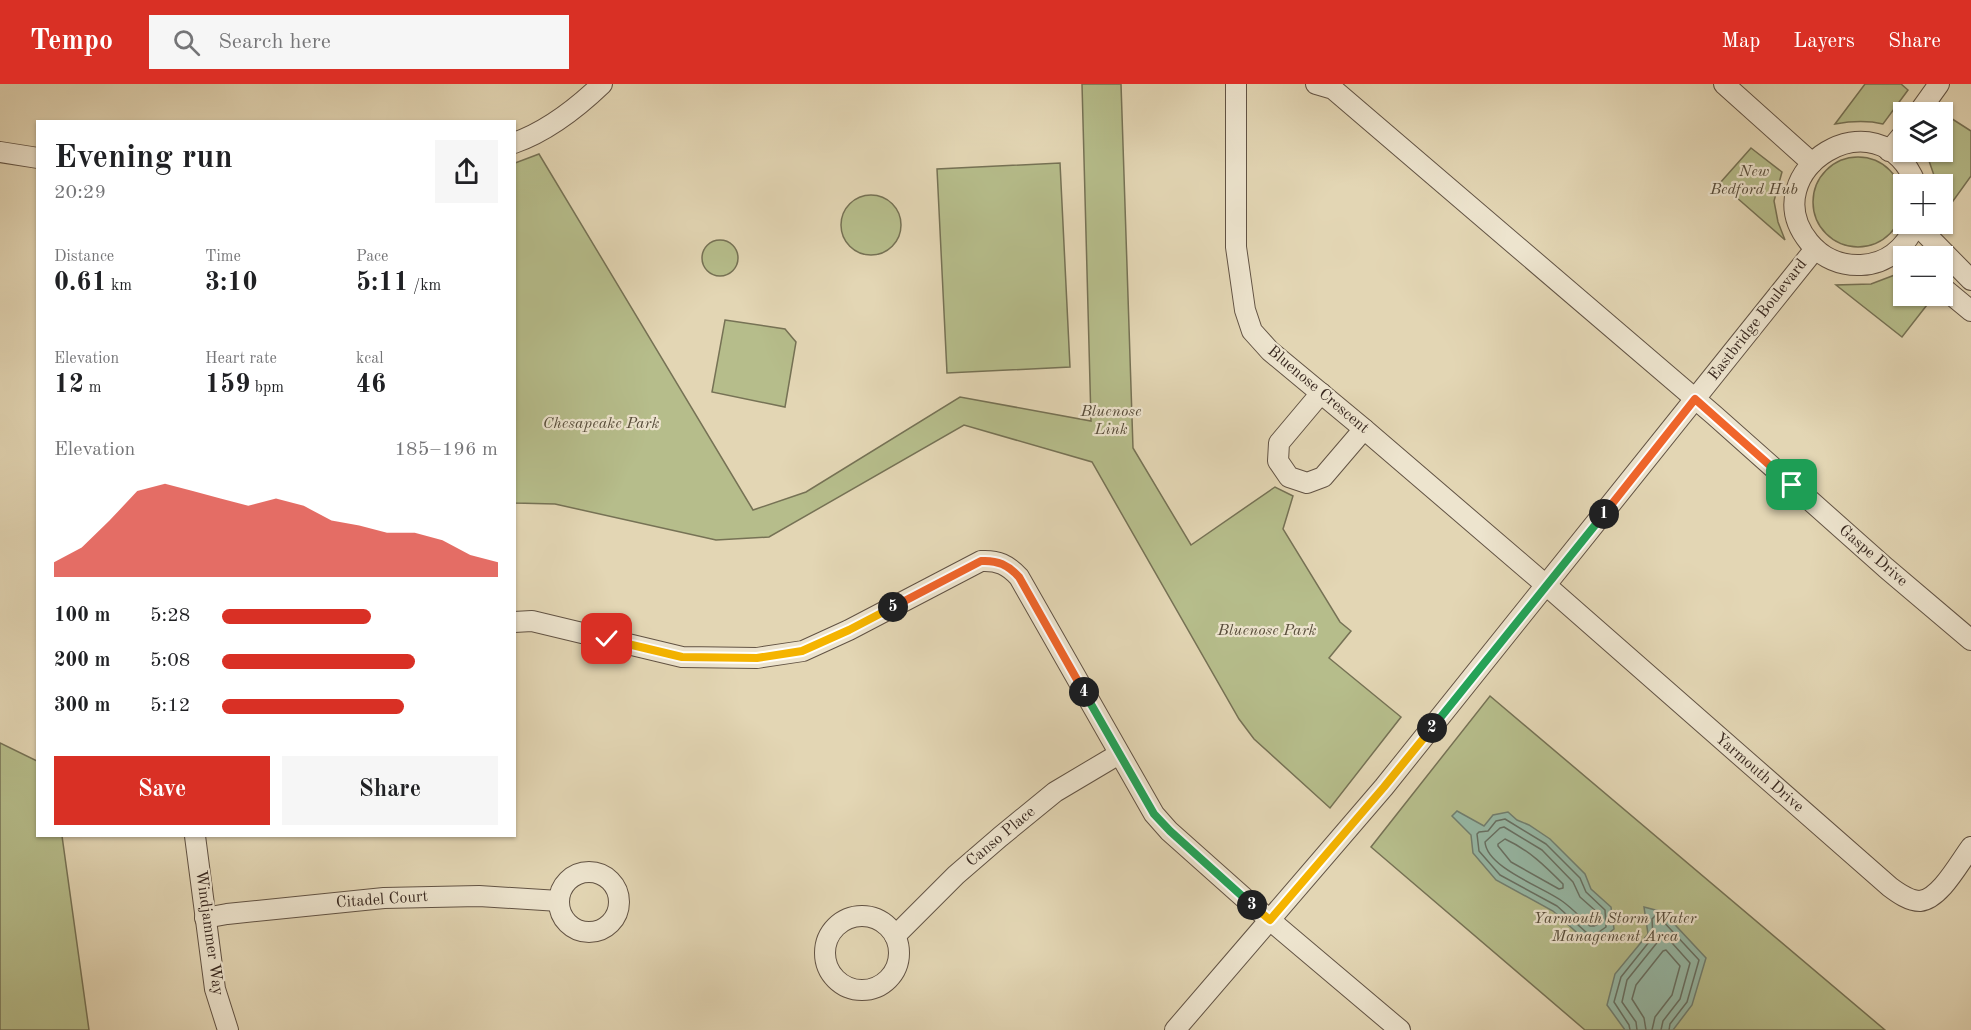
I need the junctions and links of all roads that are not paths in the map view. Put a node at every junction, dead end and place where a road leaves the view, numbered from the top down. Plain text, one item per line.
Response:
1 (602, 84) edge
2 (1236, 84) edge
3 (1316, 84) edge
4 (1724, 84) edge
5 (1939, 84) edge
6 (1926, 102) edge
7 (516, 142) edge
8 (1893, 146) edge
9 (1889, 151) junction
10 (0, 152) edge
11 (36, 158) edge
12 (1812, 163) junction
13 (1911, 174) edge
14 (1926, 234) edge
15 (1815, 249) junction
16 (1893, 258) edge
17 (1971, 280) edge
18 (1953, 295) edge
19 (1971, 311) edge
20 (1321, 393) junction
21 (1695, 399) junction
22 (1364, 429) junction
23 (1547, 586) junction
24 (516, 622) edge
25 (1971, 640) edge
26 (1119, 754) junction
27 (195, 837) edge
28 (1971, 848) edge
29 (559, 901) dead end
30 (205, 918) junction
31 (1270, 920) junction
32 (895, 936) dead end
33 (228, 1030) edge
34 (1175, 1030) edge
35 (1400, 1030) edge

1 - 7 street
2 - 20 street, Bluenose Crescent
3 - 21 street
4 - 12 street
5 - 6 street
8 - 9 street
9 - 12 street
9 - 13 street
10 - 11 street
12 - 15 street
14 - 17 street
15 - 16 street
15 - 21 street, Eastbridge Boulevard
18 - 19 street
20 - 22 street, Bluenose Crescent
20 - 22 street
21 - 23 street, Eastbridge Boulevard
21 - 25 street, Gaspe Drive
22 - 23 street, Bluenose Crescent
23 - 28 street, Yarmouth Drive
23 - 31 street, Eastbridge Boulevard
24 - 26 street
26 - 31 street
26 - 32 street, Canso Place
27 - 30 street, Windjammer Way
29 - 30 street, Citadel Court
30 - 33 street, Windjammer Way
31 - 34 street, Eastbridge Boulevard
31 - 35 street

